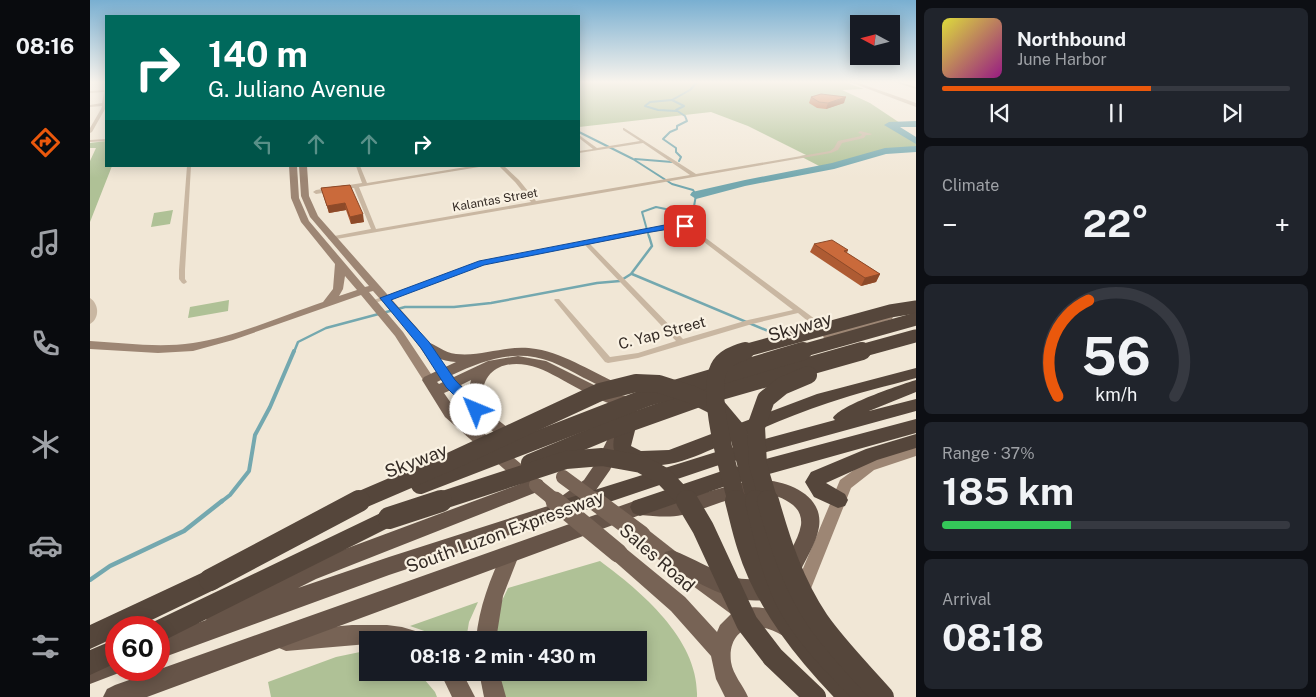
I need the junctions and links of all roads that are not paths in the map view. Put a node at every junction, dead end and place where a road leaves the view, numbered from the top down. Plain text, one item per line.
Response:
1 (100, 114) edge
2 (624, 129) dead end
3 (90, 132) edge
4 (864, 135) dead end
5 (580, 137) edge
6 (105, 140) edge
7 (90, 142) edge
8 (644, 142) junction
9 (596, 149) junction
10 (580, 152) edge
11 (189, 167) edge
12 (293, 167) edge
13 (303, 167) edge
14 (358, 167) edge
15 (477, 167) edge
16 (502, 167) edge
17 (694, 175) junction
18 (365, 185) junction
19 (356, 186) junction
20 (316, 192) dead end
21 (535, 203) junction
22 (374, 230) junction
23 (331, 238) junction
24 (586, 243) junction
25 (340, 262) junction
26 (184, 282) dead end
27 (375, 287) junction
28 (363, 291) junction
29 (90, 300) edge
30 (558, 300) dead end
31 (387, 301) junction
32 (325, 304) junction
33 (375, 305) junction
34 (916, 308) edge
35 (799, 311) junction
36 (90, 322) edge
37 (916, 330) edge
38 (838, 339) junction
39 (682, 343) junction
40 (90, 345) edge
41 (425, 345) junction
42 (488, 360) junction
43 (916, 373) edge
44 (447, 378) junction
45 (432, 386) junction
46 (916, 386) edge
47 (635, 397) junction
48 (916, 405) edge
49 (480, 413) junction
50 (916, 426) edge
51 (821, 430) junction
52 (916, 441) edge
53 (916, 451) edge
54 (536, 486) junction
55 (838, 500) junction
56 (640, 507) junction
57 (554, 512) junction
58 (389, 518) junction
59 (510, 554) junction
60 (672, 559) junction
61 (210, 580) junction
62 (795, 583) junction
63 (759, 618) junction
64 (487, 631) edge
65 (796, 634) junction
66 (359, 636) edge
67 (90, 637) edge
68 (170, 637) edge
69 (170, 638) edge
70 (170, 639) edge
71 (262, 644) junction
72 (720, 651) junction
73 (814, 654) junction
74 (105, 656) edge
75 (90, 663) edge
76 (105, 668) edge
77 (90, 673) edge
78 (455, 681) edge
79 (491, 681) edge
80 (731, 694) edge
81 (116, 697) edge
82 (464, 697) edge
83 (495, 697) edge
84 (815, 697) edge
85 (826, 697) edge
86 (848, 697) edge
87 (866, 697) edge
88 (870, 697) edge
89 (882, 697) edge

1 - 3 street
2 - 8 street
4 - 17 street
5 - 9 street
6 - 7 street
8 - 9 street
8 - 17 street
9 - 10 street
11 - 26 street
12 - 25 main road
13 - 23 main road
14 - 18 street
15 - 18 street
16 - 21 street
17 - 21 street, Kalantas Street
18 - 19 street
19 - 20 street
19 - 22 street
21 - 22 street, Kalantas Street
22 - 23 street, Kalantas Street
23 - 27 main road
24 - 31 street
24 - 35 street
24 - 39 street
25 - 28 main road
25 - 32 main road
27 - 28 main road
27 - 31 main road
28 - 32 main road
28 - 33 main road
29 - 36 street
30 - 39 street, C. Yap Street
31 - 33 street
31 - 41 main road
32 - 40 main road
33 - 45 main road
34 - 38 main road
34 - 86 highway, bridge
35 - 38 street
35 - 39 street, C. Yap Street
37 - 38 main road
37 - 58 highway, bridge
37 - 61 highway, Skyway, bridge
37 - 89 highway, bridge
38 - 47 main road
41 - 42 main road
41 - 44 main road
42 - 44 main road
42 - 47 main road
42 - 49 main road
43 - 47 highway
44 - 45 main road
44 - 49 main road, Sales Road
45 - 54 main road, Sales Road, bridge
46 - 51 highway, South Luzon Expressway
47 - 57 highway
48 - 51 highway, South Luzon Expressway
49 - 60 main road, Sales Road, bridge
50 - 56 highway, South Luzon Expressway
51 - 57 highway, South Luzon Expressway
52 - 55 highway
53 - 55 main road
54 - 69 highway
54 - 72 main road, Sales Road, bridge
55 - 62 main road
56 - 59 highway, South Luzon Expressway
56 - 62 highway
57 - 70 highway, South Luzon Expressway
58 - 68 highway
58 - 84 highway, bridge
59 - 64 main road
59 - 71 highway, South Luzon Expressway
60 - 62 highway
60 - 63 main road, Sales Road
61 - 67 highway, Skyway
61 - 87 highway, bridge
62 - 63 main road
62 - 65 main road
62 - 89 main road
63 - 65 main road, Sales Road
63 - 72 main road
65 - 73 main road, Sales Road
66 - 71 main road
71 - 81 highway, South Luzon Expressway
72 - 80 main road
73 - 85 main road
73 - 88 main road
74 - 75 highway
76 - 77 highway
78 - 82 main road
79 - 83 main road

